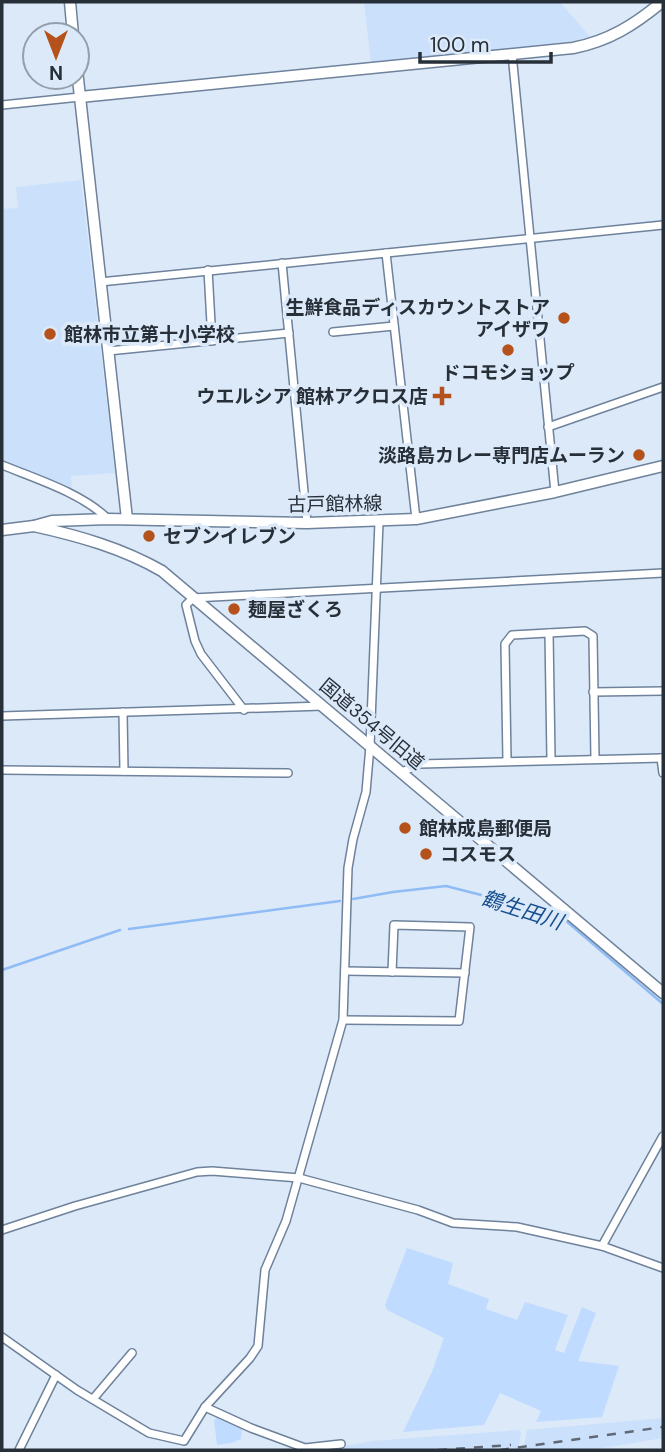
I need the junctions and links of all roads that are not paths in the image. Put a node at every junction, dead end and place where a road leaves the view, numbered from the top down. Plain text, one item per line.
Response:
1 (70, 2) edge
2 (662, 3) edge
3 (72, 21) edge
4 (512, 54) junction
5 (79, 91) edge
6 (80, 97) junction
7 (2, 105) edge
8 (663, 225) edge
9 (530, 240) junction
10 (386, 253) junction
11 (282, 262) junction
12 (208, 270) junction
13 (100, 282) junction
14 (394, 326) junction
15 (333, 332) dead end
16 (289, 333) junction
17 (212, 341) junction
18 (108, 351) junction
19 (663, 387) edge
20 (548, 427) junction
21 (2, 465) edge
22 (663, 466) edge
23 (555, 492) junction
24 (108, 519) junction
25 (127, 519) junction
26 (416, 519) junction
27 (379, 522) junction
28 (307, 523) junction
29 (34, 526) junction
30 (2, 530) edge
31 (663, 573) edge
32 (376, 586) junction
33 (193, 597) junction
34 (550, 633) junction
35 (663, 691) edge
36 (593, 692) junction
37 (323, 706) junction
38 (244, 710) junction
39 (123, 712) junction
40 (2, 716) edge
41 (370, 746) junction
42 (595, 758) junction
43 (662, 758) edge
44 (551, 759) junction
45 (507, 760) junction
46 (2, 770) edge
47 (124, 771) junction
48 (402, 772) junction
49 (288, 773) dead end
50 (663, 773) edge
51 (345, 971) junction
52 (392, 972) junction
53 (465, 973) junction
54 (663, 993) edge
55 (343, 1020) junction
56 (663, 1136) edge
57 (299, 1178) junction
58 (2, 1230) edge
59 (602, 1246) junction
60 (663, 1268) edge
61 (2, 1337) edge
62 (132, 1353) dead end
63 (56, 1375) junction
64 (93, 1399) junction
65 (205, 1407) junction
66 (184, 1441) junction
67 (341, 1444) dead end
68 (19, 1450) edge
69 (179, 1450) edge

1 - 3 street
2 - 4 street
4 - 6 street
4 - 9 street
5 - 6 street
6 - 7 street
6 - 13 street
8 - 9 street
9 - 10 street
9 - 20 street
10 - 11 street
10 - 14 street
11 - 12 street
11 - 16 street
12 - 13 street
12 - 17 street
13 - 18 street
14 - 15 street
14 - 26 street
16 - 17 street
16 - 28 street
17 - 18 street
18 - 25 street
19 - 20 street
20 - 23 street
21 - 24 street
22 - 23 street, 古戸館林線
23 - 26 street, 古戸館林線
24 - 25 street, 古戸館林線
24 - 29 street, 古戸館林線
25 - 28 street, 古戸館林線
26 - 27 street, 古戸館林線
27 - 28 street, 古戸館林線
27 - 32 street
29 - 30 street, 古戸館林線
29 - 33 street, 国道354号旧道
31 - 32 street
32 - 33 street
32 - 41 street
33 - 37 street, 国道354号旧道
33 - 38 street
34 - 36 street
34 - 44 street
34 - 45 street
35 - 36 street
36 - 42 street
37 - 38 street
37 - 41 street, 国道354号旧道
38 - 39 street
39 - 40 street
39 - 47 street
41 - 48 street, 国道354号旧道
41 - 51 street
42 - 43 street
42 - 44 street
43 - 50 street
44 - 45 street
45 - 48 street
46 - 47 street
47 - 49 street
48 - 54 street, 国道354号旧道
51 - 52 street
51 - 55 street
52 - 53 street
52 - 53 street
53 - 55 street
55 - 57 street
56 - 59 street
57 - 58 street
57 - 59 street
57 - 65 street
59 - 60 street
61 - 63 street
62 - 64 street
63 - 64 street
63 - 68 street
64 - 66 street
65 - 66 street
65 - 67 street
66 - 69 street

